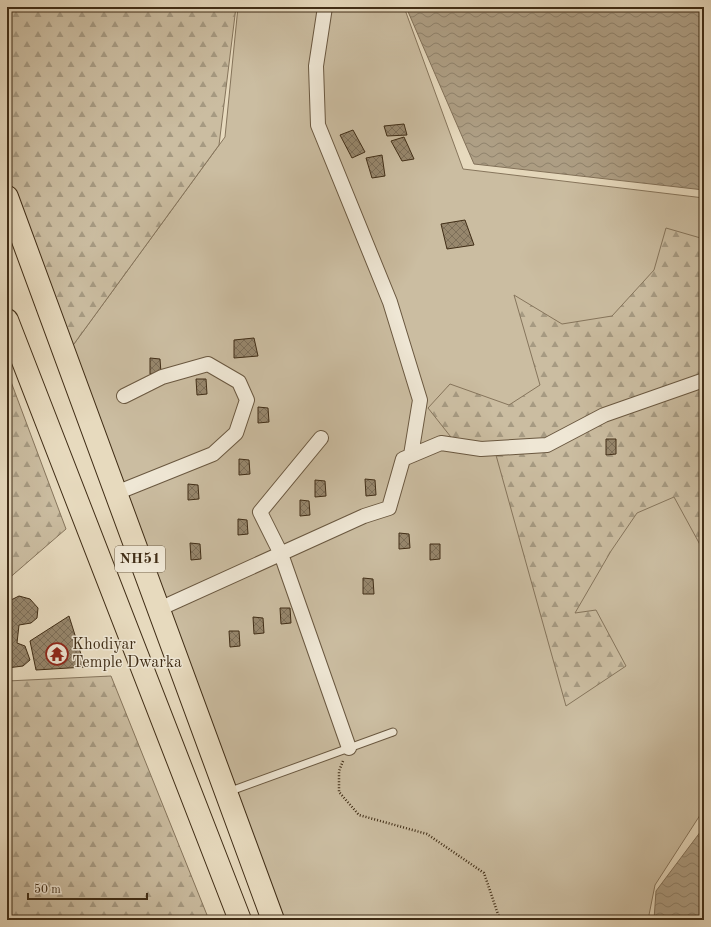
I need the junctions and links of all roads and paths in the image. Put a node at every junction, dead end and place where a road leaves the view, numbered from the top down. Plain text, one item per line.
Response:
1 (325, 7) edge
2 (7, 197) edge
3 (7, 320) edge
4 (704, 380) edge
5 (124, 396) dead end
6 (321, 438) dead end
7 (411, 455) junction
8 (116, 493) junction
9 (281, 554) junction
10 (159, 609) junction
11 (393, 732) dead end
12 (349, 748) junction
13 (227, 792) junction
14 (240, 920) edge
15 (273, 920) edge
16 (500, 920) edge

1 - 7 street
2 - 8 highway, NH51
3 - 14 highway, NH51
4 - 7 street
5 - 8 street
6 - 9 street
7 - 9 street
8 - 10 highway, NH51
9 - 10 street
9 - 12 street
10 - 13 highway, NH51
11 - 12 lane
12 - 13 lane
12 - 16 path
13 - 15 highway, NH51

